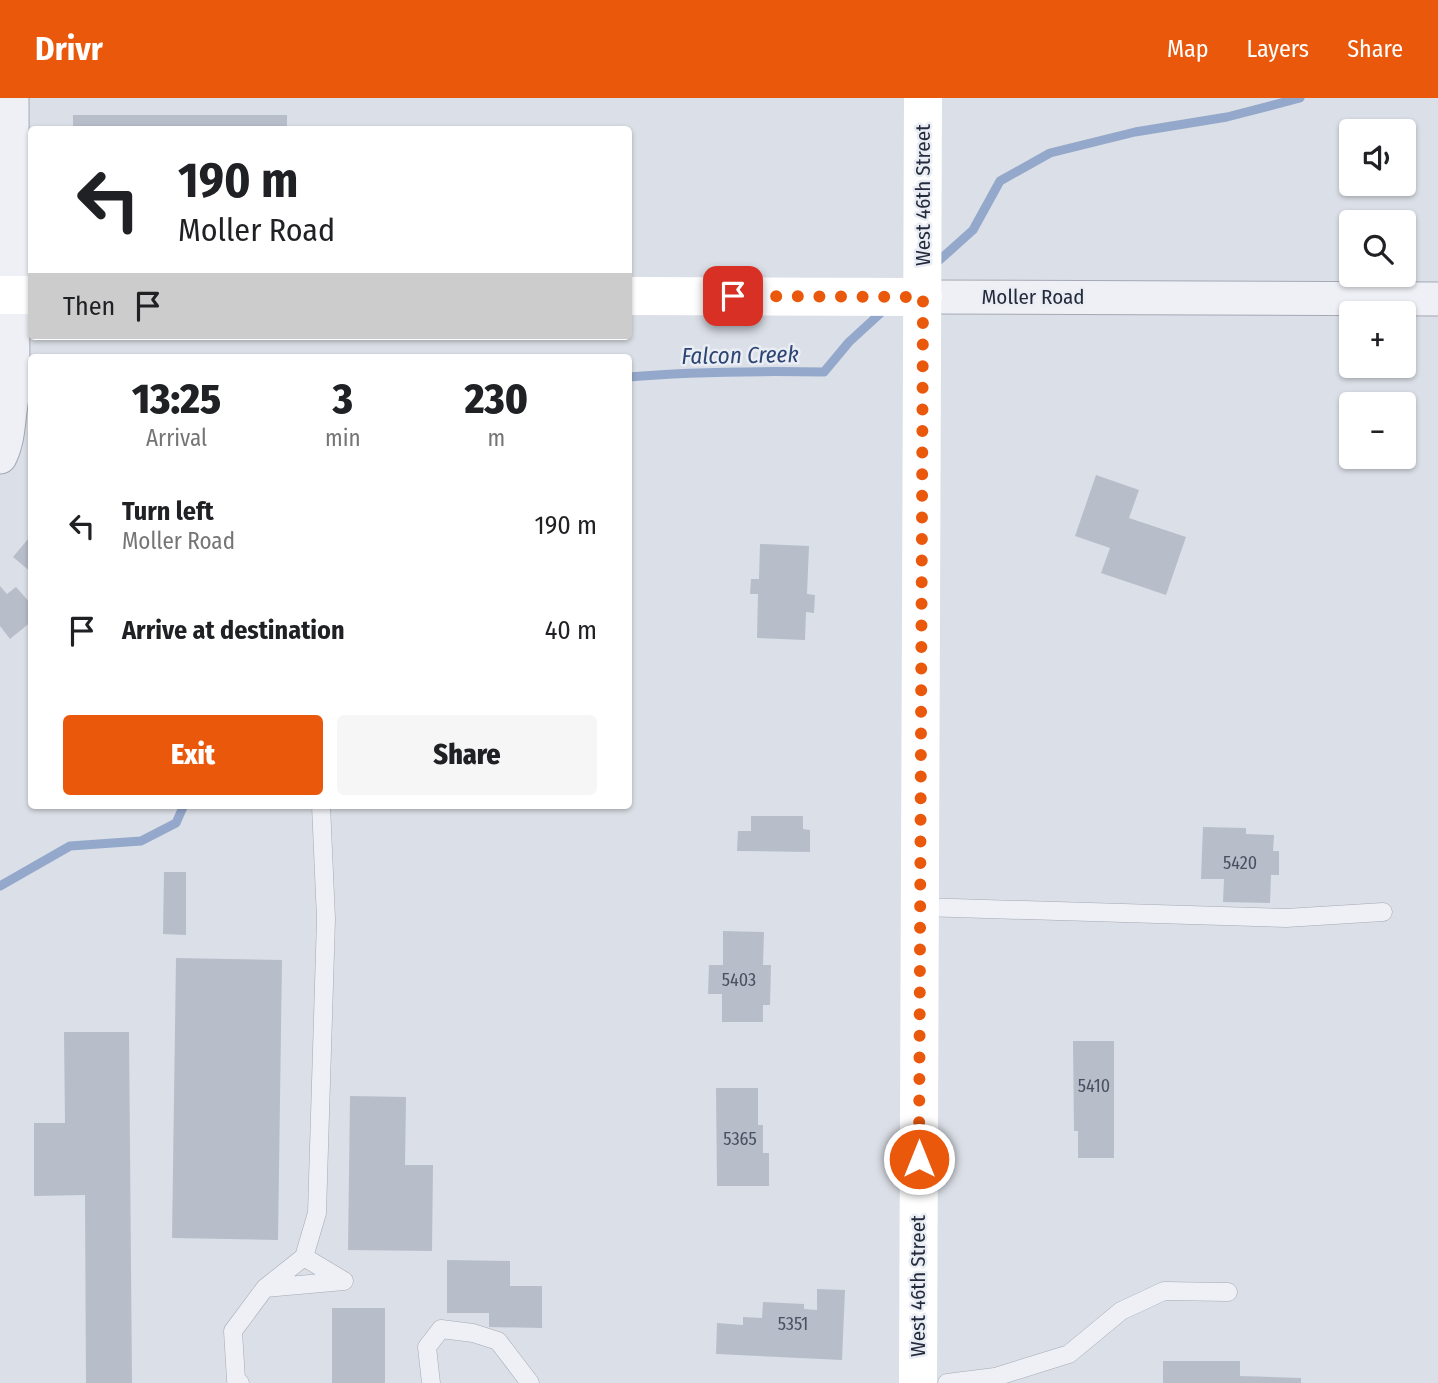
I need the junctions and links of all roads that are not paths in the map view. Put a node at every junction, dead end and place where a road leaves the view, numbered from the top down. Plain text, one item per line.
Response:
1 (12, 98) edge
2 (923, 98) edge
3 (15, 295) edge
4 (632, 296) edge
5 (923, 297) junction
6 (1438, 299) edge
7 (0, 457) edge
8 (321, 809) edge
9 (920, 907) junction
10 (1383, 912) dead end
11 (304, 1257) junction
12 (265, 1288) junction
13 (1228, 1292) dead end
14 (240, 1383) edge
15 (431, 1383) edge
16 (530, 1383) edge
17 (918, 1383) edge
18 (947, 1383) edge

1 - 3 street
2 - 5 street, West 46th Street
3 - 7 street
4 - 5 street, Moller Road
5 - 6 street, Moller Road
5 - 9 street, West 46th Street
8 - 11 lane
9 - 10 lane
9 - 17 street, West 46th Street
11 - 12 lane
11 - 12 lane
12 - 14 lane
13 - 18 lane
15 - 16 lane

